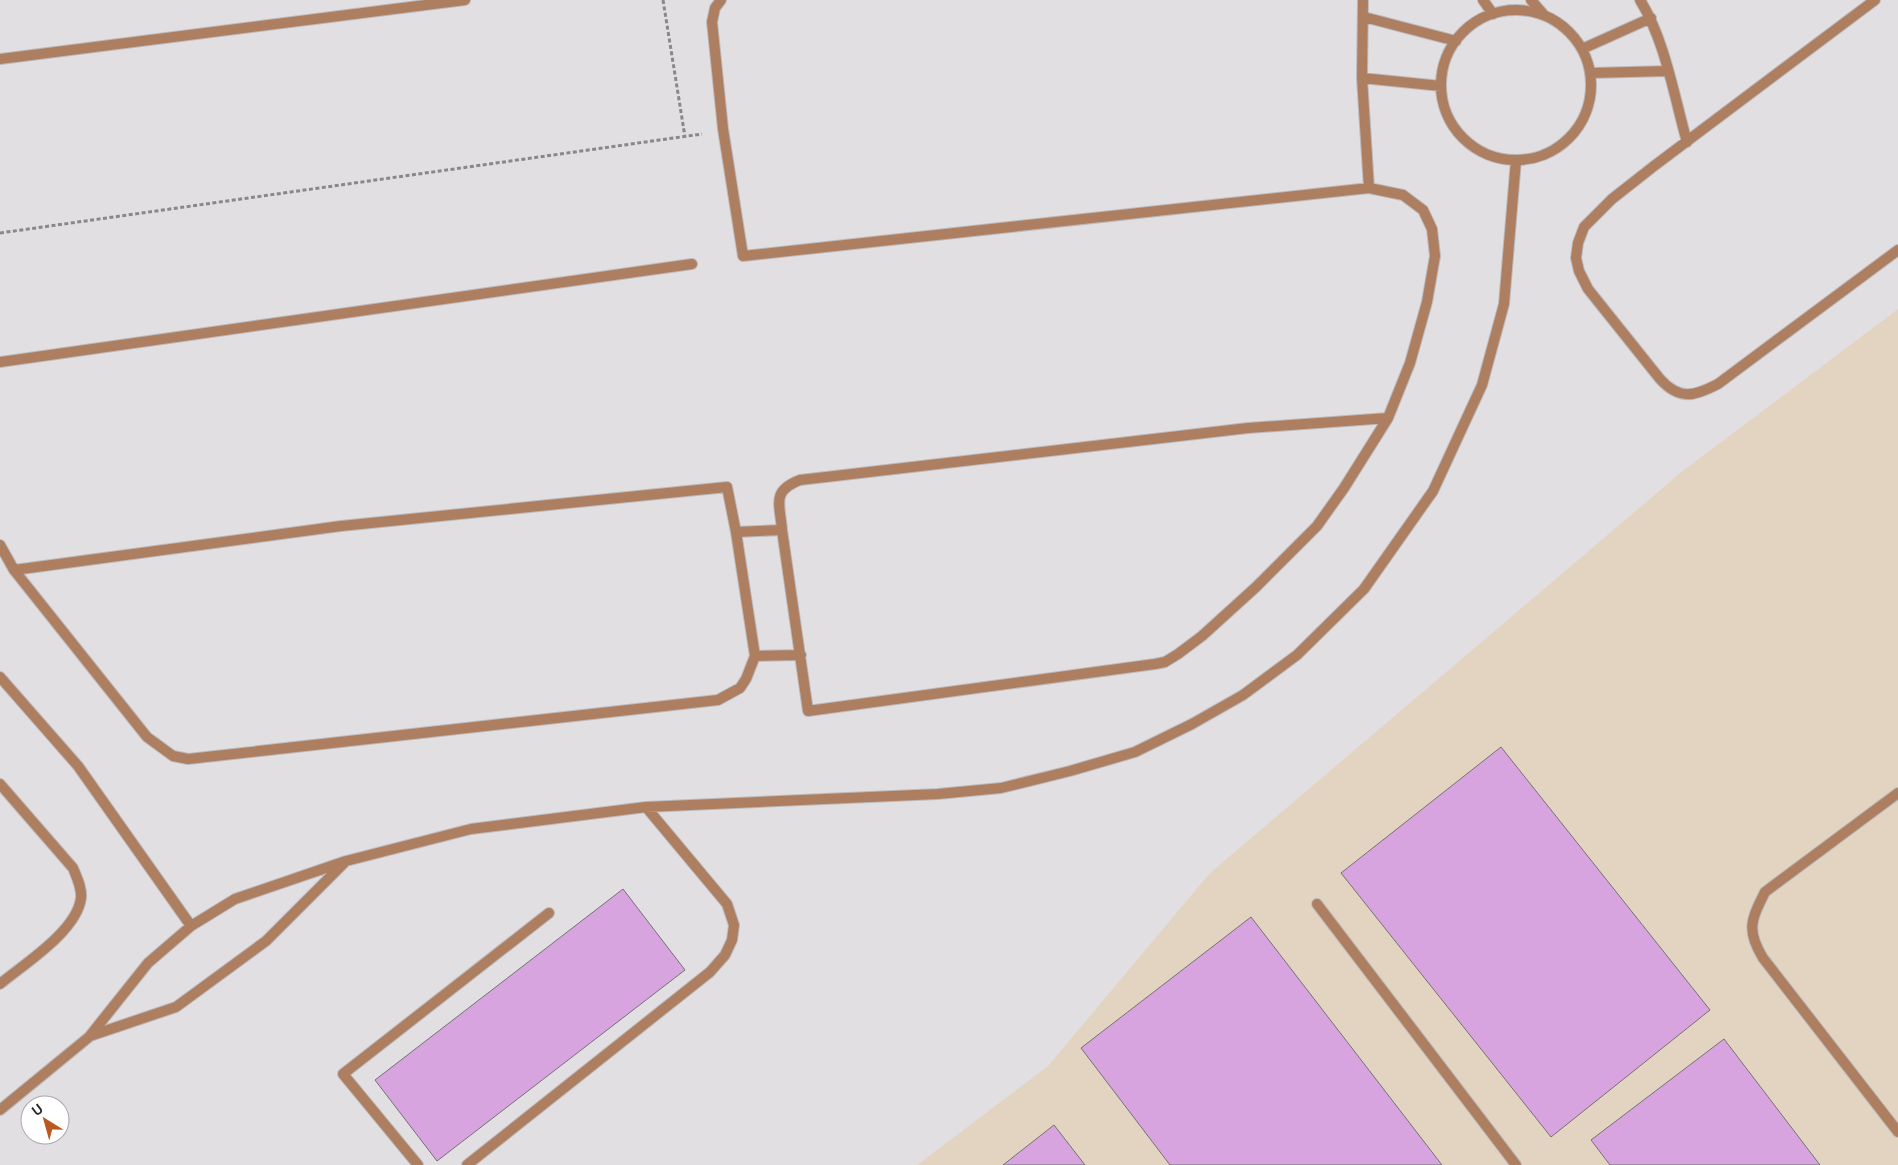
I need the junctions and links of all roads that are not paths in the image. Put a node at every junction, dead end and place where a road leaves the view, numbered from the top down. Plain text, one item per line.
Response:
1 (465, 0) edge
2 (721, 0) edge
3 (1363, 0) edge
4 (1483, 0) edge
5 (1531, 0) edge
6 (1640, 0) edge
7 (1875, 0) edge
8 (1493, 14) junction
9 (1544, 15) junction
10 (1364, 16) junction
11 (1651, 18) junction
12 (1456, 41) junction
13 (1582, 49) junction
14 (0, 59) edge
15 (1668, 71) junction
16 (1591, 73) junction
17 (1362, 78) junction
18 (1441, 86) junction
19 (1687, 142) junction
20 (1516, 160) junction
21 (1369, 188) junction
22 (1898, 250) edge
23 (692, 264) dead end
24 (0, 362) edge
25 (1388, 418) junction
26 (782, 530) junction
27 (736, 532) junction
28 (0, 545) edge
29 (14, 570) junction
30 (801, 655) junction
31 (755, 656) junction
32 (0, 677) edge
33 (0, 784) edge
34 (1898, 792) edge
35 (646, 806) junction
36 (346, 860) junction
37 (1317, 904) dead end
38 (549, 913) dead end
39 (191, 926) junction
40 (0, 984) edge
41 (89, 1037) junction
42 (0, 1110) edge
43 (1898, 1132) edge
44 (418, 1165) edge
45 (467, 1165) edge
46 (1516, 1165) edge

1 - 14 street
2 - 21 street
3 - 10 street
4 - 8 street
5 - 9 street
6 - 11 street
7 - 19 street
8 - 9 street
8 - 12 street
9 - 13 street
10 - 12 street
10 - 17 street
11 - 13 street
11 - 15 street
12 - 18 street
13 - 16 street
15 - 16 street
15 - 19 street
16 - 20 street
17 - 18 street
17 - 21 street
18 - 20 street
19 - 22 street
20 - 35 street
21 - 25 street
23 - 24 street
25 - 26 street
25 - 30 street
26 - 27 street
26 - 30 street
27 - 29 street
27 - 31 street
28 - 29 street
29 - 31 street
30 - 31 street
32 - 39 street
33 - 40 street
34 - 43 street
35 - 36 street
35 - 45 street
36 - 39 street
36 - 41 street
37 - 46 street
38 - 44 street
39 - 41 street
41 - 42 street

